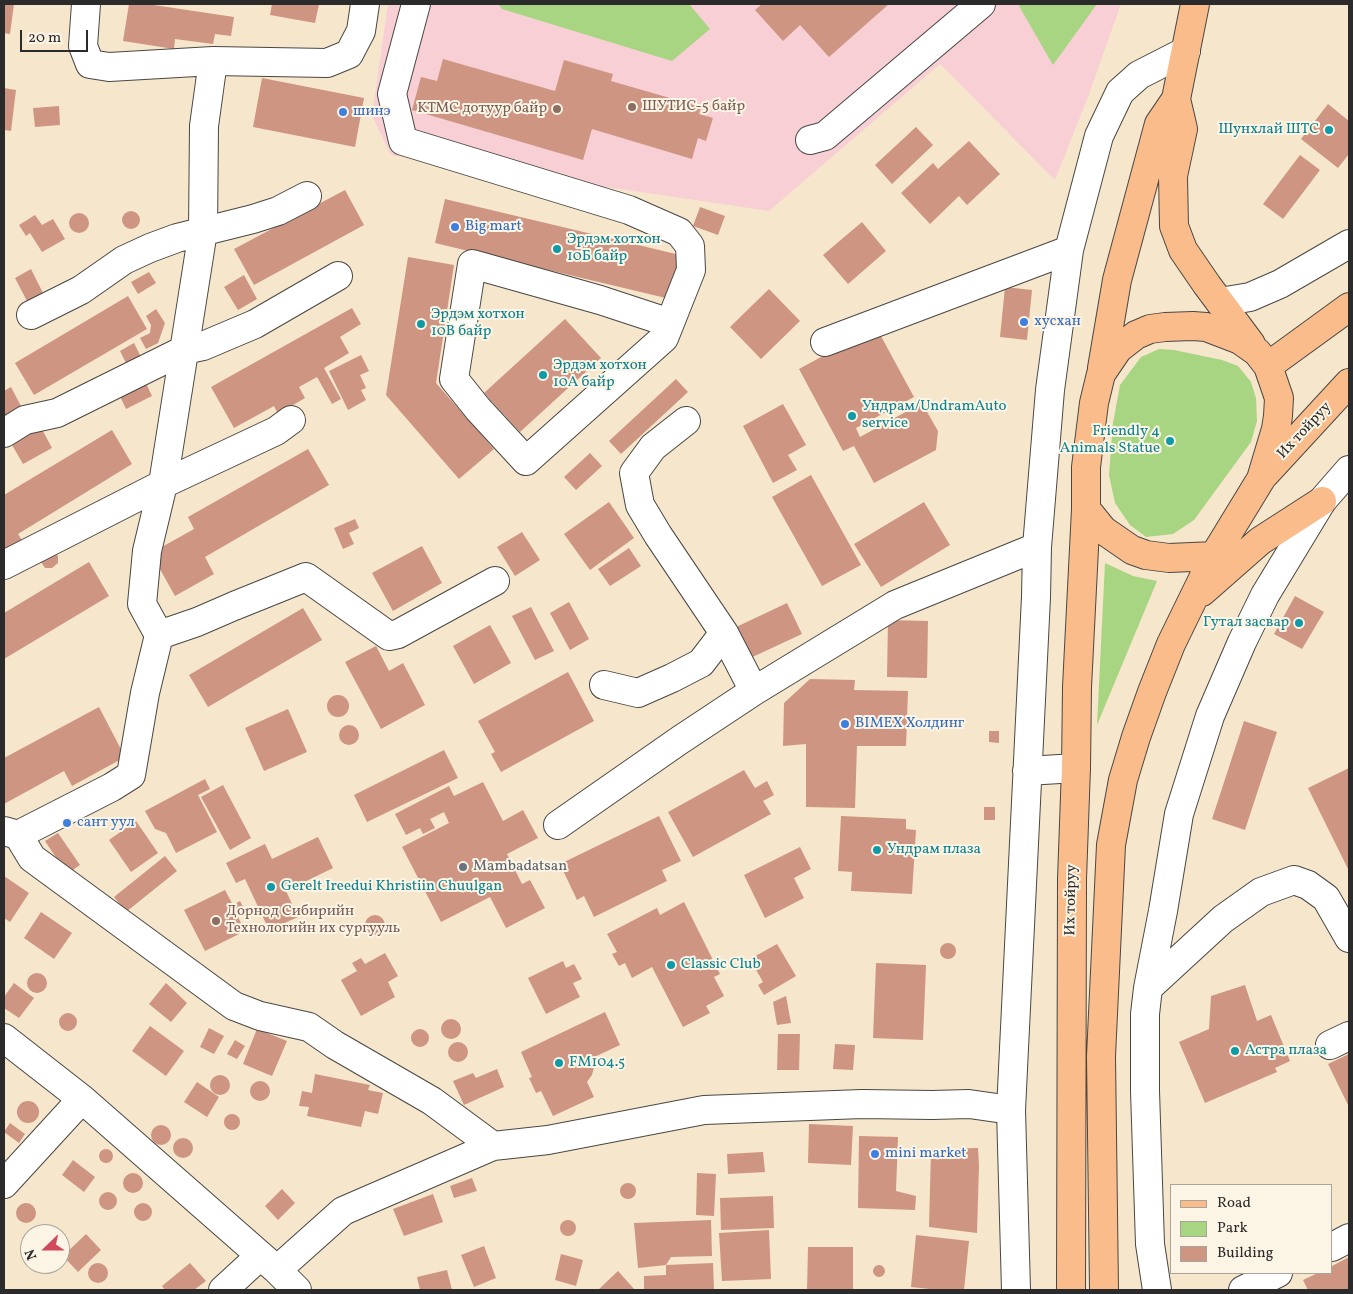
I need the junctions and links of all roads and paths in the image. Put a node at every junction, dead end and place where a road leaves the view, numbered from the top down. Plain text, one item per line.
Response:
1 (86, 4) edge
2 (365, 4) edge
3 (416, 4) edge
4 (981, 4) edge
5 (1194, 4) edge
6 (1186, 50) junction
7 (213, 61) junction
8 (1176, 100) junction
9 (810, 140) dead end
10 (307, 196) dead end
11 (202, 231) junction
12 (1349, 244) edge
13 (1069, 250) junction
14 (338, 276) dead end
15 (1220, 302) junction
16 (1349, 307) edge
17 (31, 315) dead end
18 (670, 323) junction
19 (826, 342) dead end
20 (184, 350) junction
21 (1262, 359) junction
22 (1101, 374) junction
23 (1349, 383) edge
24 (291, 420) dead end
25 (686, 421) dead end
26 (4, 433) edge
27 (1349, 470) edge
28 (1261, 479) junction
29 (163, 484) junction
30 (1322, 501) junction
31 (1086, 509) junction
32 (1037, 547) junction
33 (1214, 556) junction
34 (4, 565) edge
35 (495, 581) dead end
36 (1192, 602) junction
37 (724, 633) junction
38 (160, 635) junction
39 (604, 685) dead end
40 (754, 691) junction
41 (1076, 768) junction
42 (1027, 771) junction
43 (558, 825) dead end
44 (11, 833) edge
45 (1349, 938) edge
46 (1148, 988) junction
47 (4, 1038) edge
48 (82, 1099) junction
49 (1010, 1110) junction
50 (493, 1146) junction
51 (4, 1184) edge
52 (1349, 1238) edge
53 (1333, 1246) edge
54 (268, 1263) junction
55 (1276, 1274) edge
56 (223, 1290) edge
57 (297, 1290) edge
58 (1016, 1290) edge
59 (1071, 1290) edge
60 (1104, 1290) edge
61 (1157, 1290) edge
62 (1243, 1290) edge

1 - 7 street
2 - 7 street
3 - 18 street
4 - 9 street
5 - 6 main road
6 - 8 main road
6 - 13 street
7 - 11 street
8 - 15 main road
8 - 22 main road, Их тойруу
10 - 11 street
11 - 17 street
11 - 20 street
12 - 15 street
13 - 19 street
13 - 32 street
14 - 20 street
15 - 21 main road
16 - 21 main road
18 - 18 street
20 - 26 street
20 - 29 street
21 - 22 main road
21 - 28 main road
22 - 31 main road, Их тойруу
23 - 28 main road, Их тойруу
24 - 29 street
25 - 37 street
27 - 30 street
28 - 33 main road
29 - 34 street
29 - 38 street
30 - 36 main road
30 - 46 street
31 - 33 main road
31 - 41 main road, Их тойруу
32 - 40 street
32 - 42 street
33 - 36 main road
35 - 38 street
36 - 60 main road
37 - 39 street
37 - 40 street
38 - 44 street
40 - 43 street
41 - 42 street
41 - 59 main road, Их тойруу
42 - 49 street
44 - 50 street
45 - 46 street
46 - 61 street
47 - 48 street
48 - 51 street
48 - 54 street
49 - 50 street
49 - 58 street
50 - 54 street
52 - 53 street
54 - 56 street
54 - 57 street
55 - 62 street

